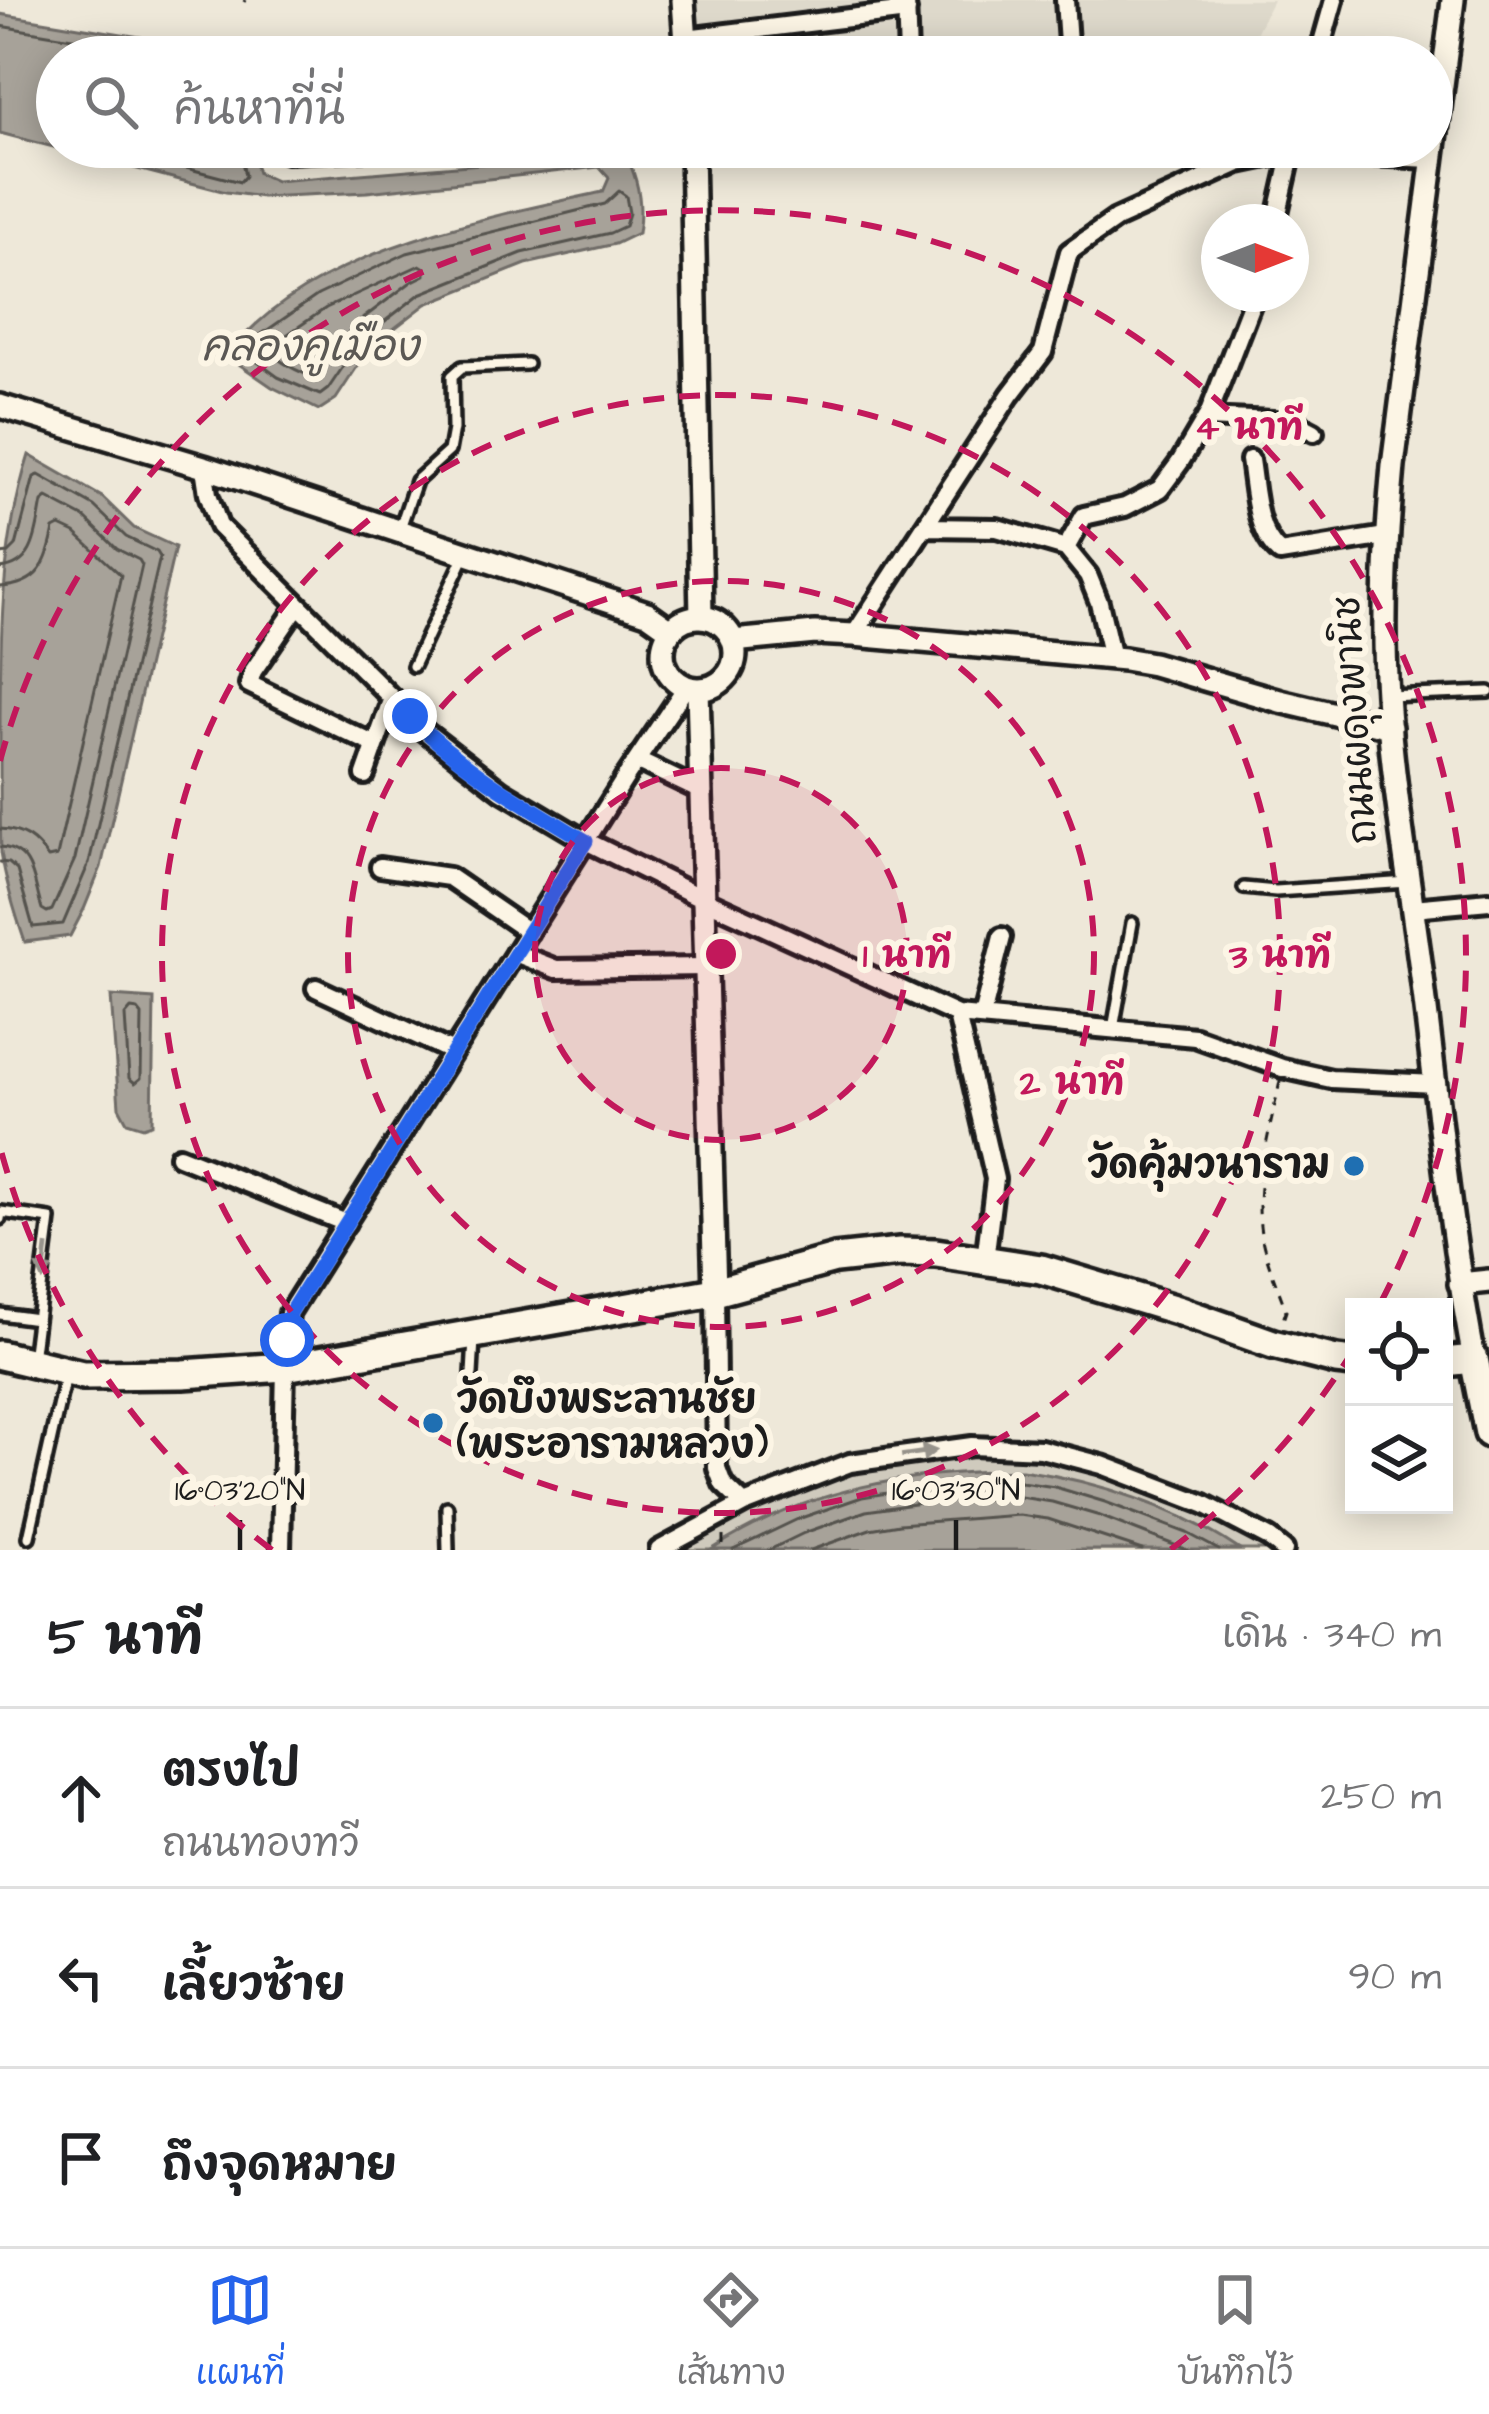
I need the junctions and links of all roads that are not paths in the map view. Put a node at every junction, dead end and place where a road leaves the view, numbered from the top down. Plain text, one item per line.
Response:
1 (682, 0) edge
2 (1065, 0) edge
3 (1334, 0) edge
4 (1453, 0) edge
5 (906, 6) edge
6 (685, 36) edge
7 (749, 36) edge
8 (907, 36) edge
9 (1068, 36) edge
10 (1324, 36) edge
11 (1448, 36) edge
12 (692, 168) edge
13 (1228, 168) edge
14 (1288, 168) edge
15 (1430, 168) edge
16 (1280, 204) edge
17 (1248, 312) edge
18 (527, 364) dead end
19 (0, 406) edge
20 (1206, 418) junction
21 (1314, 432) dead end
22 (1250, 460) dead end
23 (204, 467) junction
24 (924, 527) junction
25 (399, 531) junction
26 (1386, 536) junction
27 (1066, 548) junction
28 (466, 553) junction
29 (298, 605) junction
30 (701, 617) junction
31 (671, 630) junction
32 (854, 634) junction
33 (733, 641) junction
34 (1112, 658) junction
35 (413, 666) dead end
36 (692, 688) junction
37 (1489, 692) edge
38 (1387, 697) junction
39 (392, 698) junction
40 (1390, 727) junction
41 (375, 746) junction
42 (638, 761) junction
43 (364, 775) dead end
44 (700, 791) junction
45 (586, 841) junction
46 (380, 867) dead end
47 (1408, 882) junction
48 (1244, 887) dead end
49 (704, 899) junction
50 (1489, 902) edge
51 (1413, 908) junction
52 (1132, 923) dead end
53 (529, 932) junction
54 (1002, 937) dead end
55 (515, 953) junction
56 (705, 967) junction
57 (316, 988) dead end
58 (957, 1015) junction
59 (982, 1016) junction
60 (1113, 1029) junction
61 (453, 1052) junction
62 (1436, 1084) junction
63 (179, 1156) dead end
64 (0, 1219) edge
65 (346, 1223) junction
66 (985, 1260) junction
67 (1489, 1281) edge
68 (1460, 1284) junction
69 (715, 1292) junction
70 (0, 1314) edge
71 (38, 1319) junction
72 (474, 1334) junction
73 (0, 1355) edge
74 (1474, 1359) junction
75 (1345, 1361) edge
76 (1453, 1361) edge
77 (32, 1363) junction
78 (285, 1367) junction
79 (66, 1371) junction
80 (472, 1374) dead end
81 (1489, 1432) edge
82 (744, 1504) junction
83 (447, 1507) dead end
84 (29, 1537) dead end
85 (281, 1550) edge
86 (448, 1550) edge
87 (659, 1550) edge
88 (1284, 1550) edge

1 - 6 street
2 - 9 street
3 - 10 street
4 - 11 street, ถนนผดุงพานิช
5 - 7 street
5 - 8 street
12 - 30 street
13 - 24 street
14 - 16 street
15 - 26 street, ถนนผดุงพานิช
17 - 20 street
18 - 25 lane
19 - 23 street
20 - 21 street
20 - 27 street
22 - 26 street
23 - 25 street
23 - 29 street
24 - 27 street
24 - 32 street
25 - 28 street
26 - 38 street, ถนนผดุงพานิช
27 - 34 street
28 - 31 street
28 - 35 lane
29 - 39 street
29 - 41 street
30 - 31 street
30 - 33 street
31 - 36 street
32 - 33 street
32 - 34 street
33 - 36 street
34 - 40 street
36 - 42 street
36 - 44 street
37 - 38 lane
38 - 40 street, ถนนผดุงพานิช
39 - 41 street
39 - 45 street
40 - 47 street, ถนนผดุงพานิช
41 - 43 street
42 - 44 street
42 - 45 street
44 - 49 street
45 - 49 street
45 - 53 street
46 - 53 street
47 - 48 lane
47 - 51 street, ถนนผดุงพานิช
49 - 56 street
49 - 58 street
50 - 51 street
51 - 62 street, ถนนผดุงพานิช
52 - 60 lane
53 - 55 street
54 - 59 street
55 - 56 street
55 - 61 street
56 - 69 street
57 - 61 street
58 - 59 street
58 - 66 street
59 - 60 street
60 - 62 street
61 - 65 street
62 - 68 street, ถนนผดุงพานิช
63 - 65 street
64 -> 71 lane
65 - 78 street
66 - 69 main road
66 - 75 main road
67 - 68 street
68 - 74 street, ถนนผดุงพานิช
69 - 72 main road
69 - 82 street
70 - 71 lane
71 - 77 lane
72 - 78 main road
72 - 80 lane
73 - 77 main road
74 - 76 main road
74 - 81 main road, ถนนผดุงพานิช
77 - 79 main road
78 - 79 main road
78 - 85 street
79 - 84 lane
82 - 87 street
82 -> 88 street
83 - 86 lane

